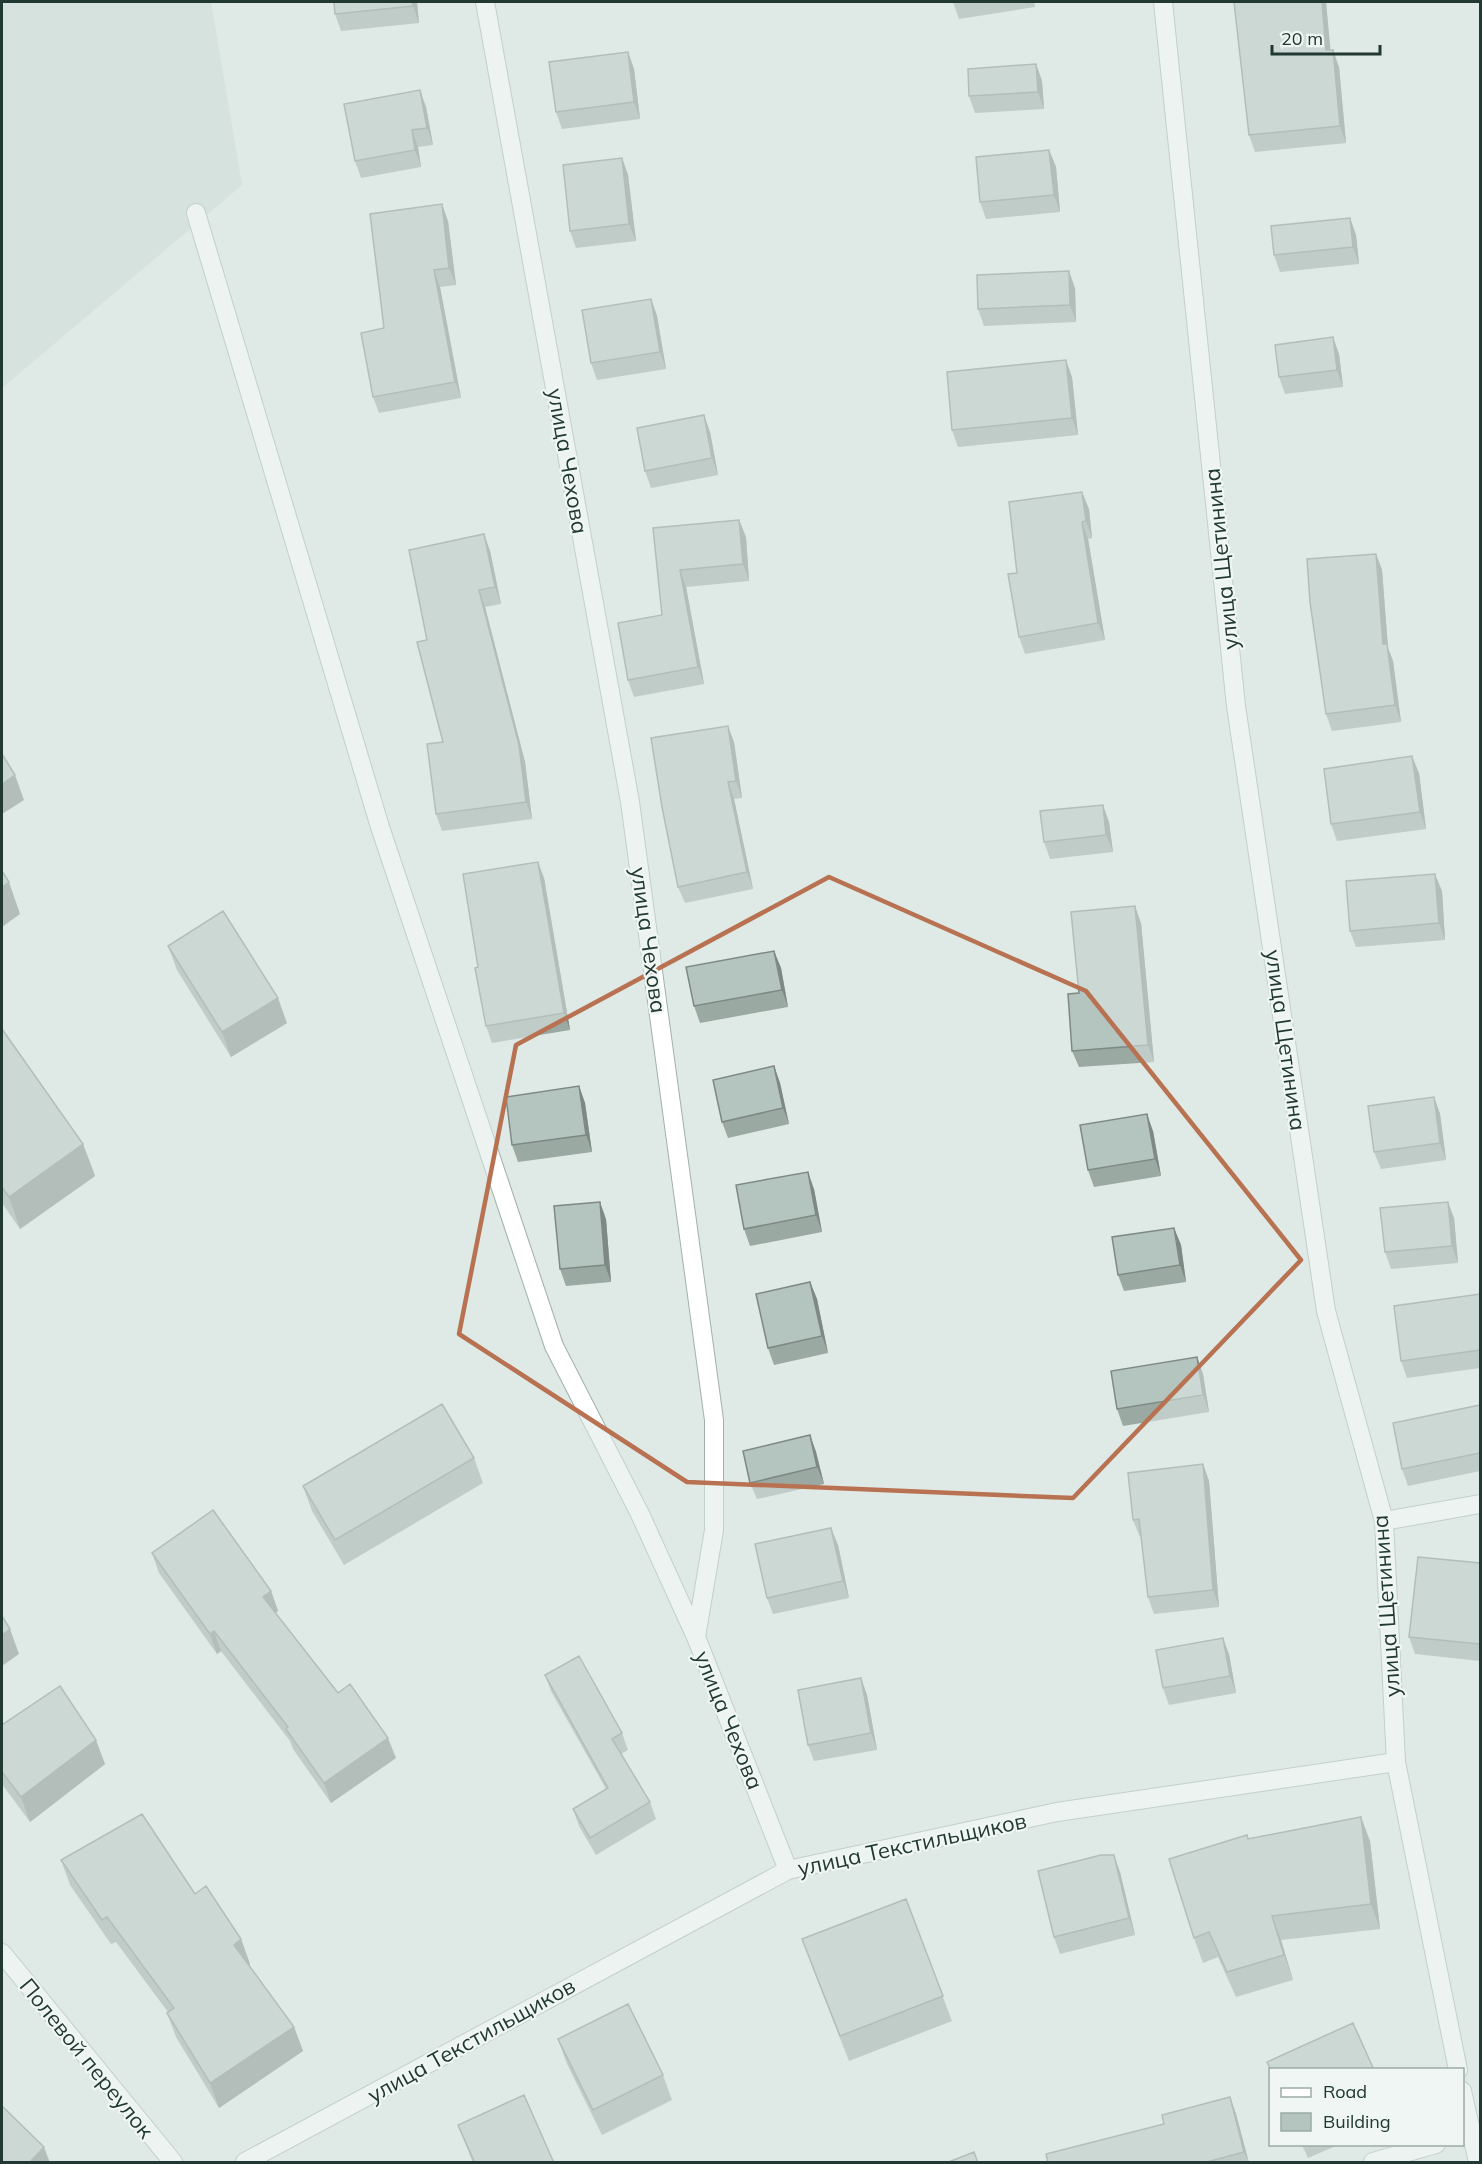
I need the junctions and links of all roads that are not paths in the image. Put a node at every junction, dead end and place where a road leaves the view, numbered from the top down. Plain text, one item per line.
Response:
1 (485, 2) edge
2 (1163, 2) edge
3 (196, 213) dead end
4 (1480, 1504) edge
5 (1384, 1521) junction
6 (696, 1637) junction
7 (1396, 1762) junction
8 (788, 1870) junction
9 (2, 1953) edge
10 (1458, 2068) edge
11 (1464, 2109) edge
12 (1467, 2136) edge
13 (1432, 2146) edge
14 (173, 2163) edge
15 (245, 2163) edge
16 (1372, 2163) edge
17 (1478, 2163) edge

1 - 6 street, улица Чехова
2 - 5 street, улица Щетинина
3 - 6 street
4 - 5 street
5 - 7 street, улица Щетинина
6 - 8 street, улица Чехова
7 - 8 street, улица Текстильщиков
7 - 10 street, улица Щетинина
8 - 15 street, улица Текстильщиков
9 - 14 street, Полевой переулок
11 - 12 street
12 - 17 street
13 - 16 street

